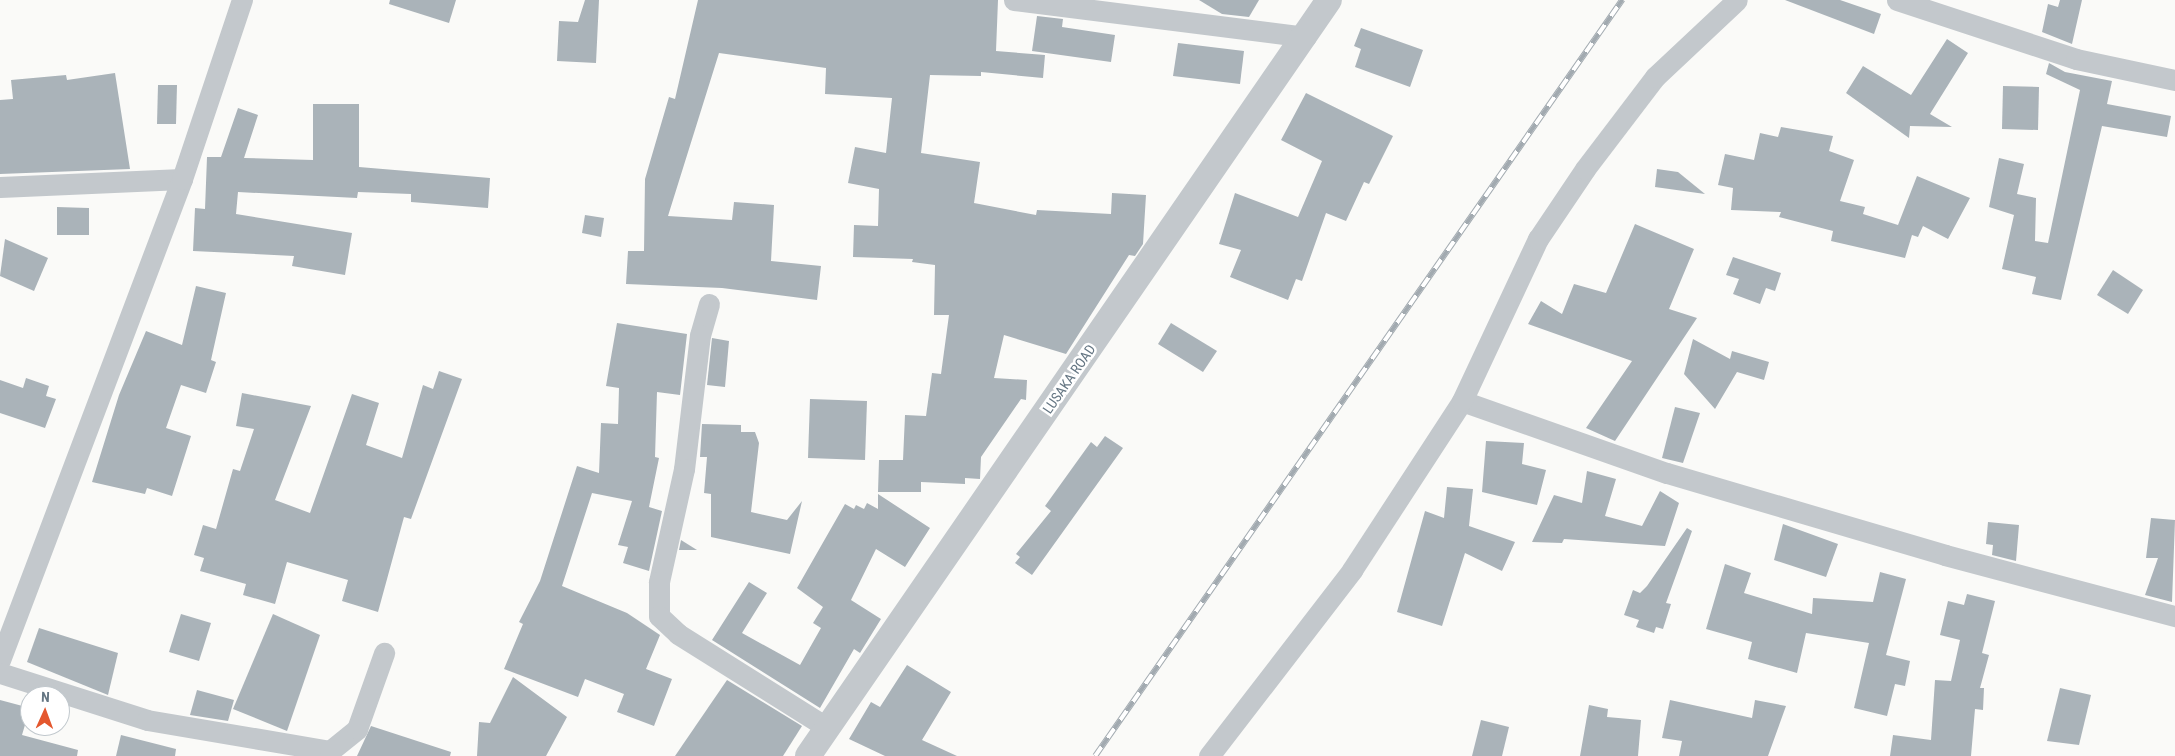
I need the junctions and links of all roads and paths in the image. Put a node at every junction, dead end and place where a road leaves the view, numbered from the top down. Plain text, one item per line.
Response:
1 (242, 0) edge
2 (1014, 0) edge
3 (1329, 0) edge
4 (1737, 0) edge
5 (1897, 0) edge
6 (1306, 37) junction
7 (2175, 80) edge
8 (182, 179) junction
9 (0, 187) edge
10 (709, 304) dead end
11 (1462, 401) junction
12 (2175, 616) edge
13 (384, 653) dead end
14 (0, 660) edge
15 (0, 674) edge
16 (828, 728) junction
17 (808, 756) edge
18 (1209, 756) edge

1 - 8 street
2 - 6 street
3 - 6 street, LUSAKA ROAD
4 - 11 street
5 - 7 street
6 - 16 street, LUSAKA ROAD
8 - 9 street
8 - 14 street
10 - 16 street
11 - 12 street
11 - 18 street
13 - 15 street
16 - 17 street, LUSAKA ROAD

